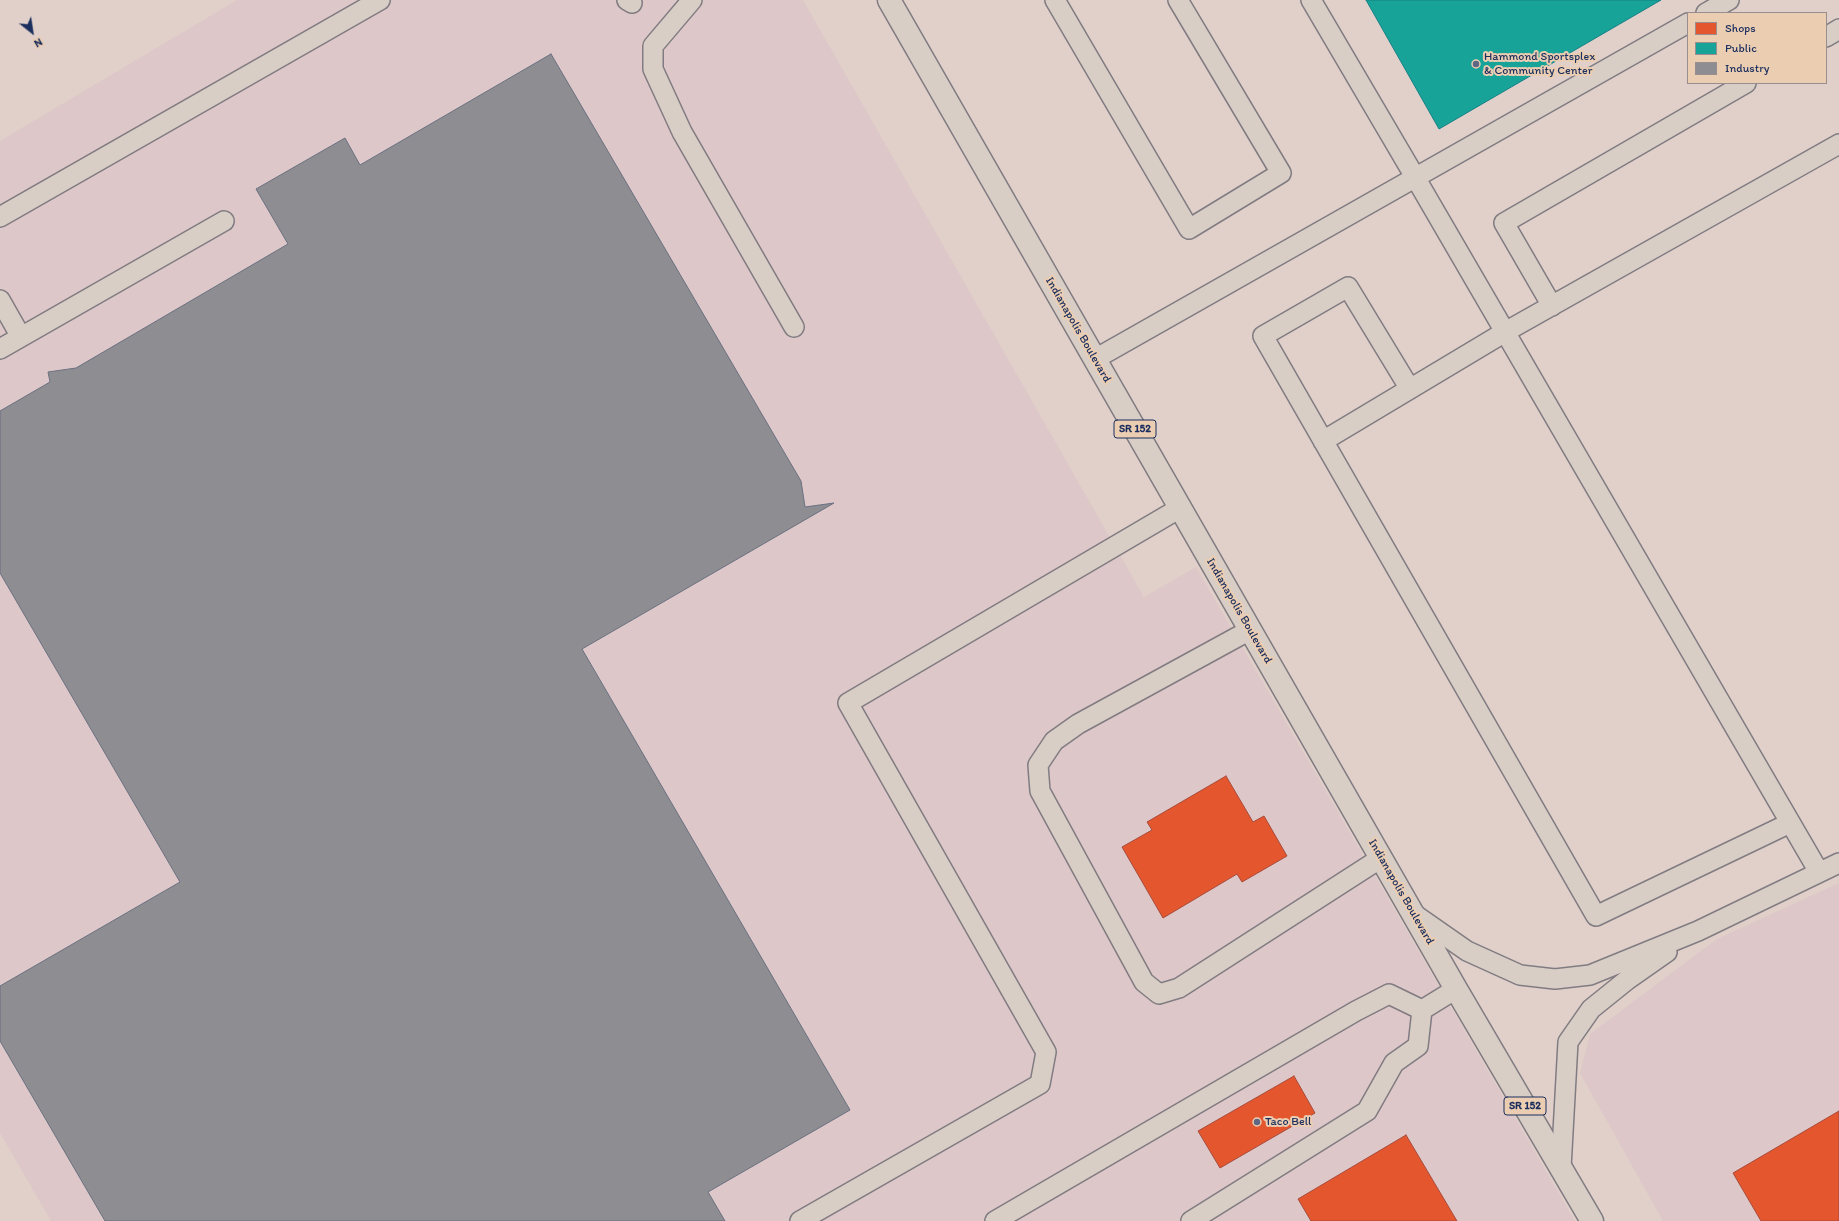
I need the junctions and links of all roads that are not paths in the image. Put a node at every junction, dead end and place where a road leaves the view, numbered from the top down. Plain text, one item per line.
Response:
1 (380, 0) edge
2 (692, 0) edge
3 (889, 0) edge
4 (1056, 0) edge
5 (1178, 0) edge
6 (1311, 0) edge
7 (1729, 0) edge
8 (1708, 12) edge
9 (1687, 24) edge
10 (1839, 30) edge
11 (1827, 36) edge
12 (1744, 84) edge
13 (1839, 144) edge
14 (1415, 177) junction
15 (0, 217) edge
16 (224, 221) dead end
17 (0, 300) edge
18 (1552, 306) junction
19 (794, 327) dead end
20 (1505, 332) junction
21 (21, 337) junction
22 (0, 349) edge
23 (1095, 359) junction
24 (1410, 389) junction
25 (1323, 441) junction
26 (1180, 508) junction
27 (1250, 630) junction
28 (1790, 823) junction
29 (1381, 858) junction
30 (1839, 862) edge
31 (1819, 872) junction
32 (1414, 914) junction
33 (1698, 931) junction
34 (1456, 989) junction
35 (1422, 1010) junction
36 (1561, 1168) junction
37 (1588, 1220) edge
38 (800, 1221) edge
39 (995, 1221) edge
40 (1191, 1221) edge

1 - 15 lane
2 - 19 lane
3 - 23 main road, Indianapolis Boulevard / SR 152
4 - 5 lane
6 - 14 lane
7 - 8 lane
9 - 14 lane
10 - 11 lane
12 - 18 lane
13 - 18 lane
14 - 20 lane
14 - 23 lane
16 - 21 lane
17 - 21 lane
18 - 20 lane
20 - 24 lane
20 - 28 lane
21 - 22 lane
23 - 26 main road, Indianapolis Boulevard / SR 152
24 - 25 lane
24 - 25 lane
25 - 28 lane
26 - 27 main road, Indianapolis Boulevard / SR 152
26 - 38 lane
27 - 29 main road, Indianapolis Boulevard / SR 152
27 - 29 lane
28 - 31 lane
29 - 32 main road, Indianapolis Boulevard / SR 152
30 - 31 lane
31 - 33 lane
32 - 33 lane
32 - 34 main road, Indianapolis Boulevard / SR 152
33 - 36 lane
34 - 35 lane
34 - 36 main road, Indianapolis Boulevard / SR 152
35 - 39 lane
35 - 40 lane
36 - 37 main road, Indianapolis Boulevard / SR 152

